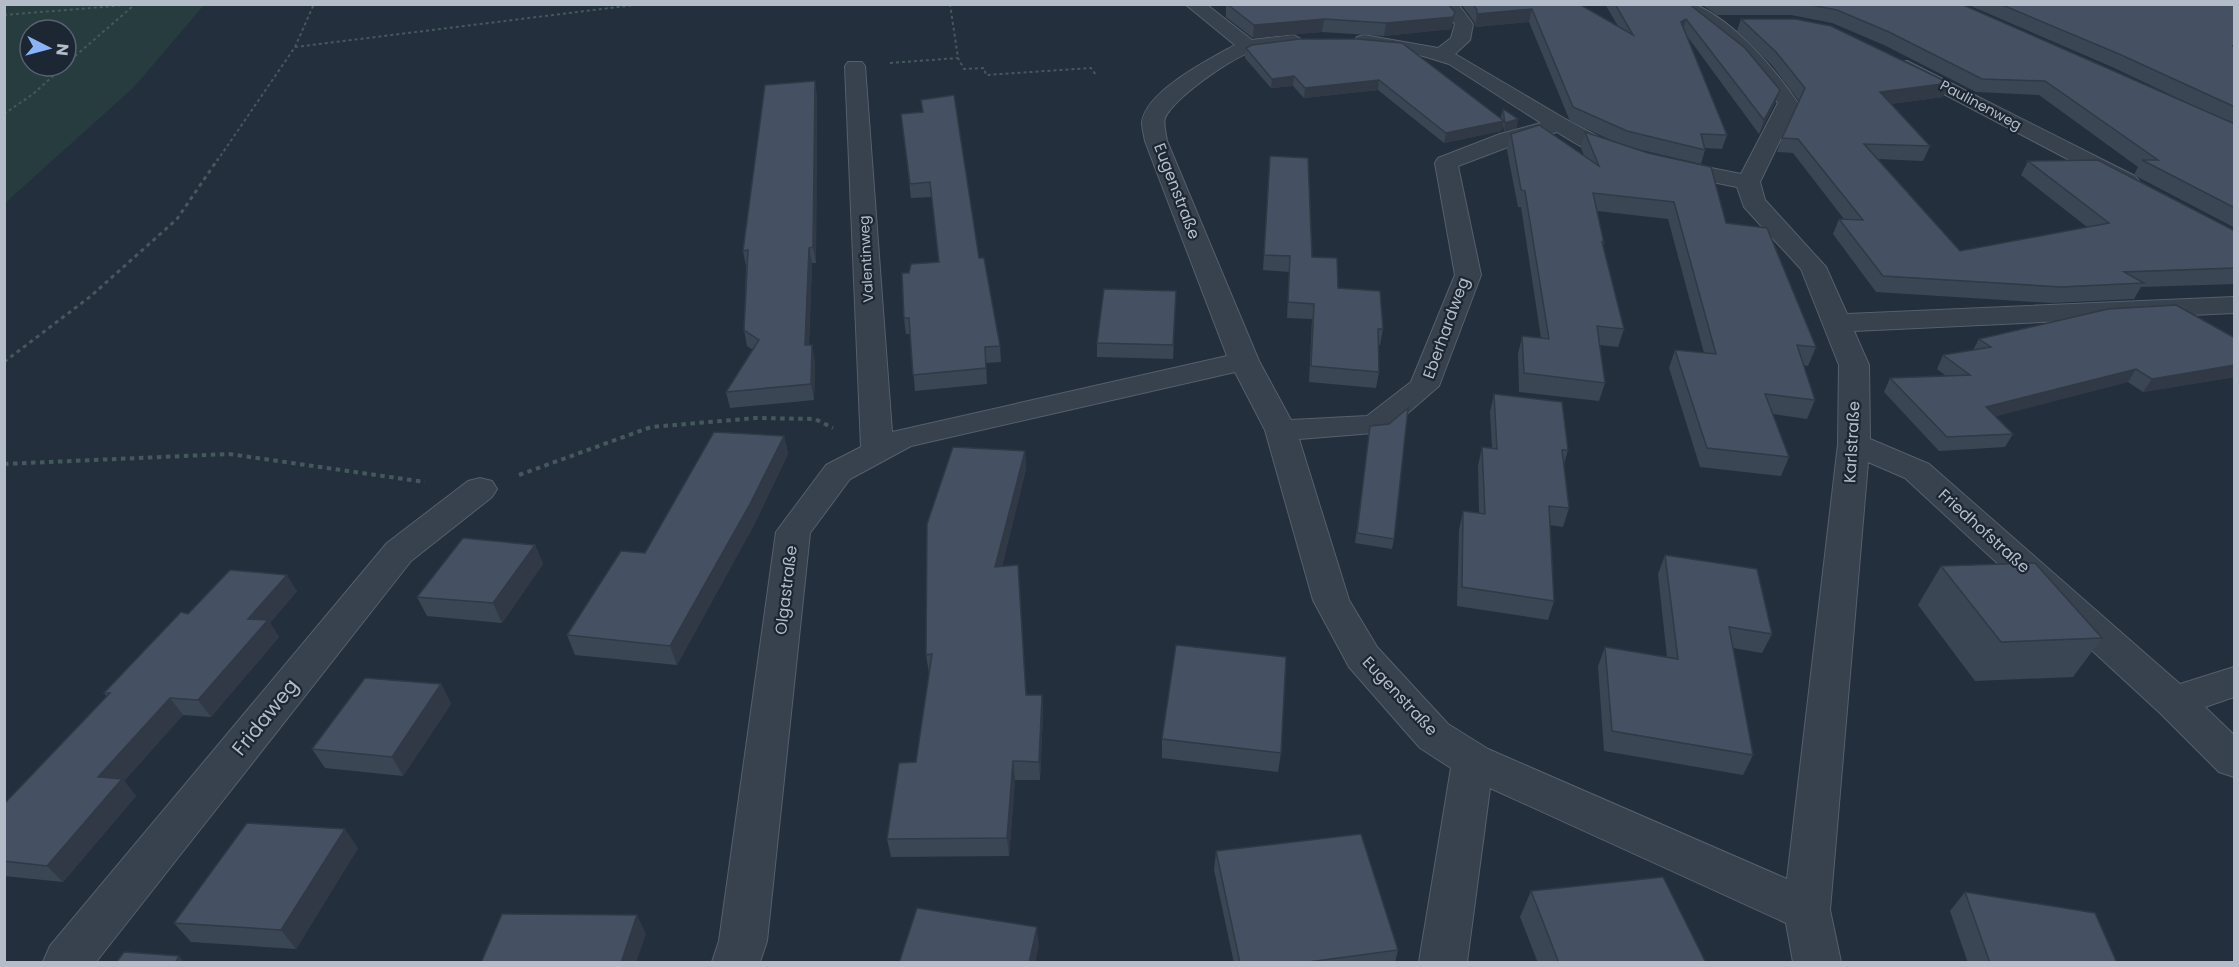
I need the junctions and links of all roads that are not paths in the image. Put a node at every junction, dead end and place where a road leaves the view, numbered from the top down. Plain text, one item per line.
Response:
1 (1194, 4) edge
2 (1446, 4) edge
3 (1686, 4) edge
4 (1745, 22) edge
5 (1712, 23) junction
6 (1248, 46) junction
7 (1442, 56) junction
8 (1887, 56) edge
9 (855, 66) dead end
10 (1559, 125) junction
11 (1748, 182) junction
12 (2150, 193) edge
13 (2235, 305) edge
14 (1837, 323) junction
15 (1244, 361) junction
16 (1281, 430) junction
17 (1854, 444) junction
18 (877, 452) junction
19 (480, 489) road end
20 (2235, 682) edge
21 (2174, 702) junction
22 (2235, 760) edge
23 (1473, 761) junction
24 (1807, 910) junction
25 (67, 963) edge
26 (736, 963) edge
27 (1443, 963) edge
28 (1817, 963) edge

1 - 6 street
2 - 7 street
3 - 5 street
4 - 5 street
5 - 11 street
6 - 7 street, Eugenstraße
6 - 15 street, Eugenstraße
7 - 10 street, Eugenstraße
8 - 12 street, Paulinenweg
9 - 18 street, Valentinweg
10 - 11 street, Eugenstraße
10 - 16 street, Eberhardweg
11 - 14 street, Karlstraße
13 - 14 street
14 - 17 street, Karlstraße
15 - 16 street, Eugenstraße
15 - 18 street, Olgastraße
16 - 23 street, Eugenstraße
17 - 21 street, Friedhofstraße
17 - 24 street, Karlstraße
18 - 26 street, Olgastraße
19 - 25 street, Fridaweg
20 - 21 street
21 - 22 street, Friedhofstraße
23 - 24 street, Eugenstraße
23 - 27 street
24 - 28 street, Karlstraße

